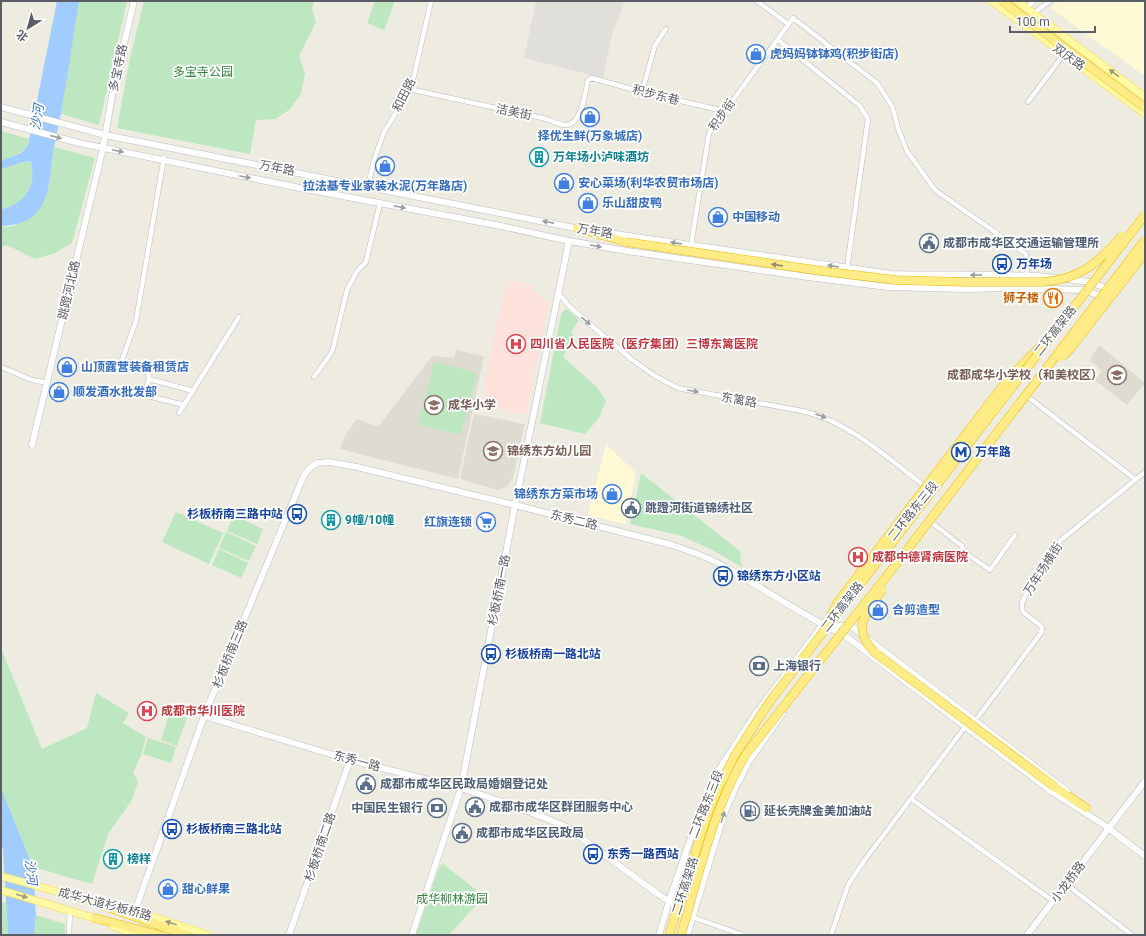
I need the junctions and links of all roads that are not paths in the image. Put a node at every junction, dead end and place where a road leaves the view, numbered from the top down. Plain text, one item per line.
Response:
1 (134, 1) edge
2 (431, 1) edge
3 (757, 1) edge
4 (992, 1) edge
5 (1002, 1) edge
6 (1017, 1) edge
7 (1034, 1) edge
8 (1050, 1) edge
9 (1026, 7) junction
10 (1034, 13) junction
11 (1016, 19) junction
12 (788, 24) junction
13 (1024, 25) junction
14 (666, 29) dead end
15 (777, 39) junction
16 (1064, 54) junction
17 (588, 80) joint
18 (409, 89) junction
19 (642, 92) junction
20 (1145, 97) edge
21 (1028, 102) dead end
22 (1, 107) edge
23 (1145, 108) edge
24 (724, 111) junction
25 (1145, 114) edge
26 (3, 122) edge
27 (105, 135) junction
28 (103, 148) junction
29 (164, 159) junction
30 (368, 186) junction
31 (380, 203) junction
32 (1144, 215) edge
33 (577, 228) junction
34 (1145, 240) edge
35 (569, 241) junction
36 (691, 245) junction
37 (1145, 245) edge
38 (1145, 252) edge
39 (810, 262) junction
40 (847, 268) junction
41 (1027, 275) junction
42 (808, 277) junction
43 (1090, 282) junction
44 (1084, 290) junction
45 (1111, 290) junction
46 (558, 294) junction
47 (1105, 298) junction
48 (239, 317) dead end
49 (1042, 345) junction
50 (1, 367) edge
51 (1042, 375) junction
52 (314, 377) dead end
53 (149, 380) junction
54 (48, 383) junction
55 (193, 391) junction
56 (1028, 397) junction
57 (184, 405) junction
58 (179, 413) dead end
59 (32, 445) dead end
60 (310, 468) joint
61 (1145, 472) edge
62 (1135, 480) junction
63 (930, 491) junction
64 (515, 505) junction
65 (931, 522) junction
66 (1015, 535) dead end
67 (897, 563) junction
68 (822, 625) junction
69 (851, 626) junction
70 (821, 634) junction
71 (844, 635) junction
72 (204, 716) junction
73 (975, 721) junction
74 (965, 727) junction
75 (350, 760) junction
76 (1145, 781) edge
77 (461, 788) junction
78 (911, 799) junction
79 (1086, 808) junction
80 (1109, 828) junction
81 (1145, 856) edge
82 (1, 876) edge
83 (1066, 884) junction
84 (1, 890) edge
85 (669, 901) junction
86 (1053, 901) junction
87 (99, 904) junction
88 (70, 910) junction
89 (135, 911) junction
90 (692, 917) junction
91 (95, 918) junction
92 (182, 934) edge
93 (69, 935) edge
94 (137, 935) edge
95 (159, 935) edge
96 (208, 935) edge
97 (289, 935) edge
98 (412, 935) edge
99 (659, 935) edge
100 (669, 935) edge
101 (681, 935) edge
102 (687, 935) edge
103 (743, 935) edge
104 (831, 935) edge
105 (1027, 935) edge
106 (1132, 935) edge

1 - 27 main road, 多宝寺路
2 - 18 street, 和田路
3 - 12 street
4 - 11 main road, 双庆路
5 - 23 highway, bridge
6 - 9 main road, 双庆路
7 - 9 street
8 - 10 street
9 - 10 main road, 双庆路
9 - 11 street
10 - 13 street
20 -> 10 main road, 双庆路
11 - 13 main road, 双庆路
12 - 15 street, 积步街
12 - 41 street
13 - 16 main road, 双庆路
14 - 19 street
15 - 24 street, 积步街
15 - 40 street
16 - 21 street
16 - 25 main road, 双庆路
17 - 18 street, 洁美街
17 - 19 street, 积步东巷
18 - 30 street, 和田路
19 - 24 street, 积步东巷
22 - 27 main road, 万年路
24 - 36 street, 积步街
26 -> 28 main road, 万年路
27 - 28 main road, 跳蹬河北路
27 - 30 main road, 万年路
28 -> 29 main road, 万年路
28 - 54 main road, 跳蹬河北路
29 -> 31 main road, 万年路
29 - 53 street
33 -> 30 main road, 万年路
31 -> 35 main road, 万年路
31 - 52 street
32 -> 33 highway, bridge
32 - 43 main road, 二环路东三段
32 - 70 highway, 二环高架路, bridge
36 -> 33 main road, 万年路
34 - 51 highway, 二环高架路, bridge
35 -> 42 main road, 万年路
35 - 46 main road, 杉板桥南一路
36 - 39 main road, 万年路
37 - 45 main road, 二环路东三段
38 - 51 highway, bridge
40 -> 39 main road, 万年路
39 - 42 main road
41 -> 40 main road, 万年路
41 - 43 main road, 万年路
42 - 44 main road, 万年路
43 - 44 main road, 二环路东三段
43 - 45 main road, 万年路
44 - 47 main road, 万年路
44 - 49 main road, 二环路东三段
45 - 47 main road, 二环路东三段
46 -> 63 street, 东篱路
46 - 64 main road, 杉板桥南一路
47 - 56 main road, 二环路东三段
48 - 55 street
49 - 63 main road, 二环路东三段
49 - 70 highway, bridge
50 - 54 street
51 - 67 highway, 二环高架路, bridge
53 - 55 street
53 - 57 street
54 - 59 main road, 跳蹬河北路
55 - 57 street
56 - 62 street
56 - 65 main road, 二环路东三段
57 - 58 street
60 - 64 main road, 东秀二路
60 - 72 main road, 杉板桥南三路
61 - 62 street, 万年场横街
62 - 73 street, 万年场横街
63 - 68 main road, 二环路东三段
64 - 68 main road, 东秀二路
64 - 77 main road, 杉板桥南一路
65 - 66 street
65 - 69 main road, 二环路东三段
67 - 79 highway, bridge
67 - 101 highway, 二环高架路, bridge
68 - 69 main road
68 - 71 main road, 东秀二路
68 - 85 main road, 二环路东三段
69 - 71 main road, 二环路东三段
69 - 73 main road
70 - 100 highway, 二环高架路, bridge
71 - 74 main road, 东秀二路
90 -> 71 main road, 二环路东三段
72 - 75 main road, 东秀一路
72 - 89 main road, 杉板桥南三路
73 - 79 main road
74 - 78 street
74 - 80 main road, 东秀二路
75 - 77 main road, 东秀一路
75 - 97 main road, 杉板桥南二路
76 - 80 main road, 小龙桥路
77 - 85 main road, 东秀一路
77 - 98 main road, 杉板桥南一路
78 - 86 street
78 - 104 street
79 - 80 main road
80 - 81 main road
80 - 83 main road, 小龙桥路
82 - 87 main road, 成华大道杉板桥路
83 - 86 main road, 小龙桥路
83 - 106 street
84 -> 88 main road, 成华大道杉板桥路
85 - 90 main road, 东秀一路
85 - 99 main road, 二环路东三段
86 - 105 main road, 小龙桥路
87 - 89 main road, 成华大道杉板桥路
87 - 92 highway
88 - 91 main road, 成华大道杉板桥路
88 - 93 street
96 -> 89 main road, 成华大道杉板桥路
90 - 102 main road, 二环路东三段
90 - 103 street
91 - 94 main road, 成华大道杉板桥路
91 - 95 highway

